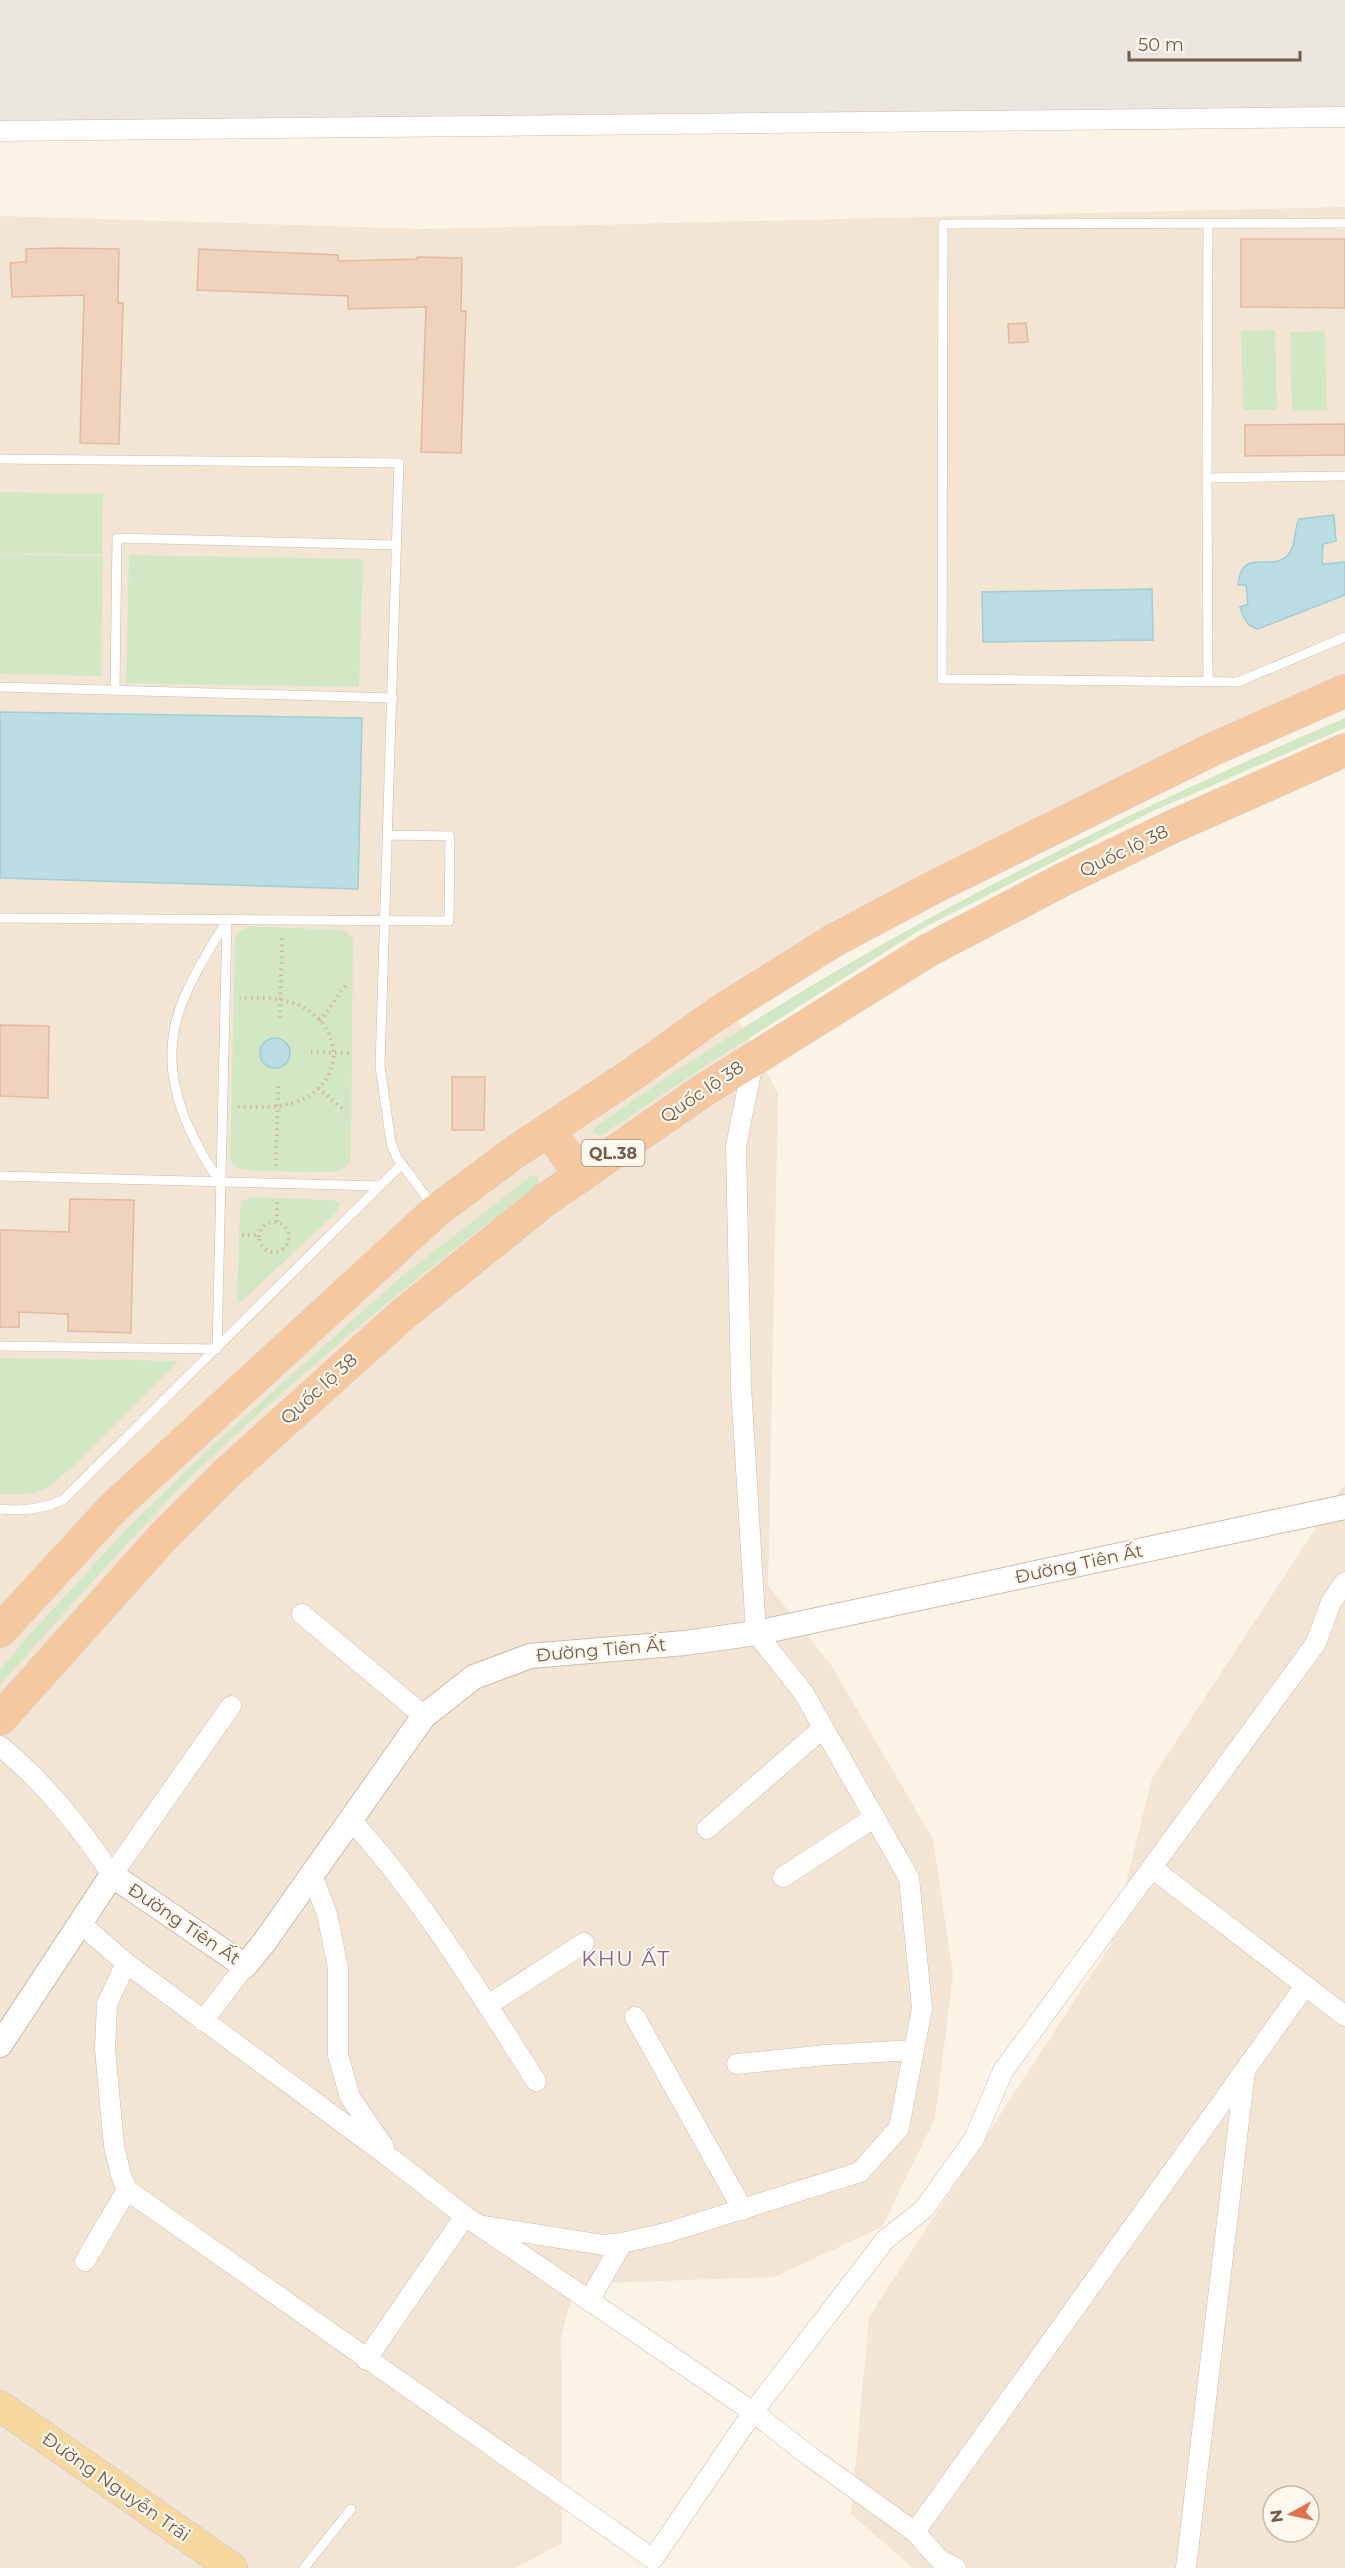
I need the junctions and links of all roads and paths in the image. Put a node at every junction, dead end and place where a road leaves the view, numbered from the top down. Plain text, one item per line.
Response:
1 (1345, 117) edge
2 (0, 131) edge
3 (1345, 223) edge
4 (1208, 224) junction
5 (0, 459) edge
6 (1345, 476) edge
7 (1207, 478) junction
8 (397, 545) junction
9 (1345, 637) edge
10 (1208, 682) junction
11 (0, 687) edge
12 (115, 689) junction
13 (1345, 691) edge
14 (393, 698) junction
15 (1345, 750) edge
16 (389, 835) junction
17 (0, 918) edge
18 (227, 920) junction
19 (386, 921) junction
20 (282, 938) dead end
21 (347, 983) dead end
22 (240, 998) dead end
23 (280, 1000) junction
24 (280, 1018) dead end
25 (320, 1021) junction
26 (311, 1052) dead end
27 (334, 1052) junction
28 (349, 1053) dead end
29 (754, 1058) junction
30 (278, 1086) dead end
31 (318, 1088) junction
32 (278, 1105) junction
33 (234, 1107) dead end
34 (345, 1111) dead end
35 (549, 1130) junction
36 (402, 1164) junction
37 (276, 1166) dead end
38 (0, 1176) edge
39 (581, 1176) junction
40 (221, 1182) junction
41 (380, 1186) junction
42 (277, 1201) dead end
43 (436, 1211) junction
44 (277, 1222) junction
45 (242, 1235) dead end
46 (260, 1235) junction
47 (285, 1247) junction
48 (291, 1252) dead end
49 (0, 1346) edge
50 (217, 1349) junction
51 (1345, 1507) edge
52 (0, 1509) edge
53 (1345, 1582) edge
54 (302, 1614) dead end
55 (0, 1631) edge
56 (756, 1634) junction
57 (231, 1706) dead end
58 (424, 1716) junction
59 (0, 1719) edge
60 (823, 1728) junction
61 (0, 1746) edge
62 (875, 1817) junction
63 (351, 1820) junction
64 (707, 1829) dead end
65 (1152, 1868) junction
66 (112, 1875) junction
67 (312, 1875) junction
68 (783, 1877) dead end
69 (80, 1923) junction
70 (584, 1943) dead end
71 (126, 1963) junction
72 (245, 1966) junction
73 (1305, 1986) junction
74 (488, 2005) junction
75 (1345, 2016) edge
76 (634, 2017) dead end
77 (203, 2021) junction
78 (0, 2045) edge
79 (914, 2050) junction
80 (737, 2064) dead end
81 (1245, 2069) junction
82 (536, 2080) dead end
83 (393, 2160) junction
84 (127, 2190) junction
85 (743, 2210) junction
86 (471, 2221) junction
87 (622, 2243) junction
88 (85, 2261) dead end
89 (589, 2301) junction
90 (366, 2360) junction
91 (0, 2406) edge
92 (753, 2412) junction
93 (351, 2509) dead end
94 (915, 2532) junction
95 (232, 2568) edge
96 (304, 2568) edge
97 (957, 2568) edge
98 (1186, 2568) edge

1 - 2 street
3 - 4 lane
4 - 7 lane
4 - 10 lane
5 - 8 lane
6 - 7 lane
7 - 10 lane
8 - 12 lane
8 - 14 lane
9 - 10 lane
11 - 12 lane
12 - 14 lane
13 - 35 highway, QL.38
14 - 16 lane
15 - 29 highway, Quốc lộ 38 / QL.38
16 - 19 lane
16 - 19 lane
17 - 18 lane
18 - 19 lane
18 - 40 lane
18 - 40 lane
19 - 36 lane
20 - 23 path
21 - 25 path
22 - 23 path
23 - 24 path
23 - 25 path
25 - 27 path
26 - 27 path
27 - 28 path
27 - 31 path
29 - 39 highway, Quốc lộ 38 / QL.38
29 - 56 street
30 - 32 path
31 - 32 path
31 - 34 path
32 - 33 path
32 - 37 path
35 - 39 highway
35 - 43 highway, QL.38
36 - 41 lane
36 - 43 lane
38 - 40 lane
39 - 59 highway, Quốc lộ 38 / QL.38
40 - 41 lane
40 - 50 lane
41 - 50 lane
42 - 44 path
43 - 55 highway, QL.38
44 - 46 path
44 - 47 path
45 - 46 path
46 - 47 path
47 - 48 path
49 - 50 lane
50 - 52 lane
51 - 56 street, Đường Tiên Ất
53 - 65 street
54 - 58 street
56 - 58 street, Đường Tiên Ất
56 - 60 street
57 - 66 street
58 - 63 street, Đường Tiên Ất
60 - 62 street
60 - 64 street
61 - 66 street
62 - 68 street
62 - 79 street
63 - 67 street, Đường Tiên Ất
63 - 74 street
65 - 73 street
65 - 92 street
66 - 69 street, Đường Tiên Ất
66 - 72 street, Đường Tiên Ất
67 - 72 street, Đường Tiên Ất
67 - 83 street
69 - 71 street
69 - 78 street, Đường Tiên Ất
70 - 74 street
71 - 77 street
71 - 84 street
72 - 77 street
73 - 75 street
73 - 81 street
74 - 82 street
76 - 85 street
77 - 83 street
79 - 80 street
79 - 85 street
81 - 94 street
81 - 98 street
83 - 86 street
84 - 88 street
84 - 90 street
85 - 87 street
86 - 87 street
86 - 89 street
86 - 90 street
87 - 89 street
89 - 92 street
90 - 92 street
91 - 95 main road, Đường Nguyễn Trãi
92 - 94 street
93 - 96 lane
94 - 97 street

